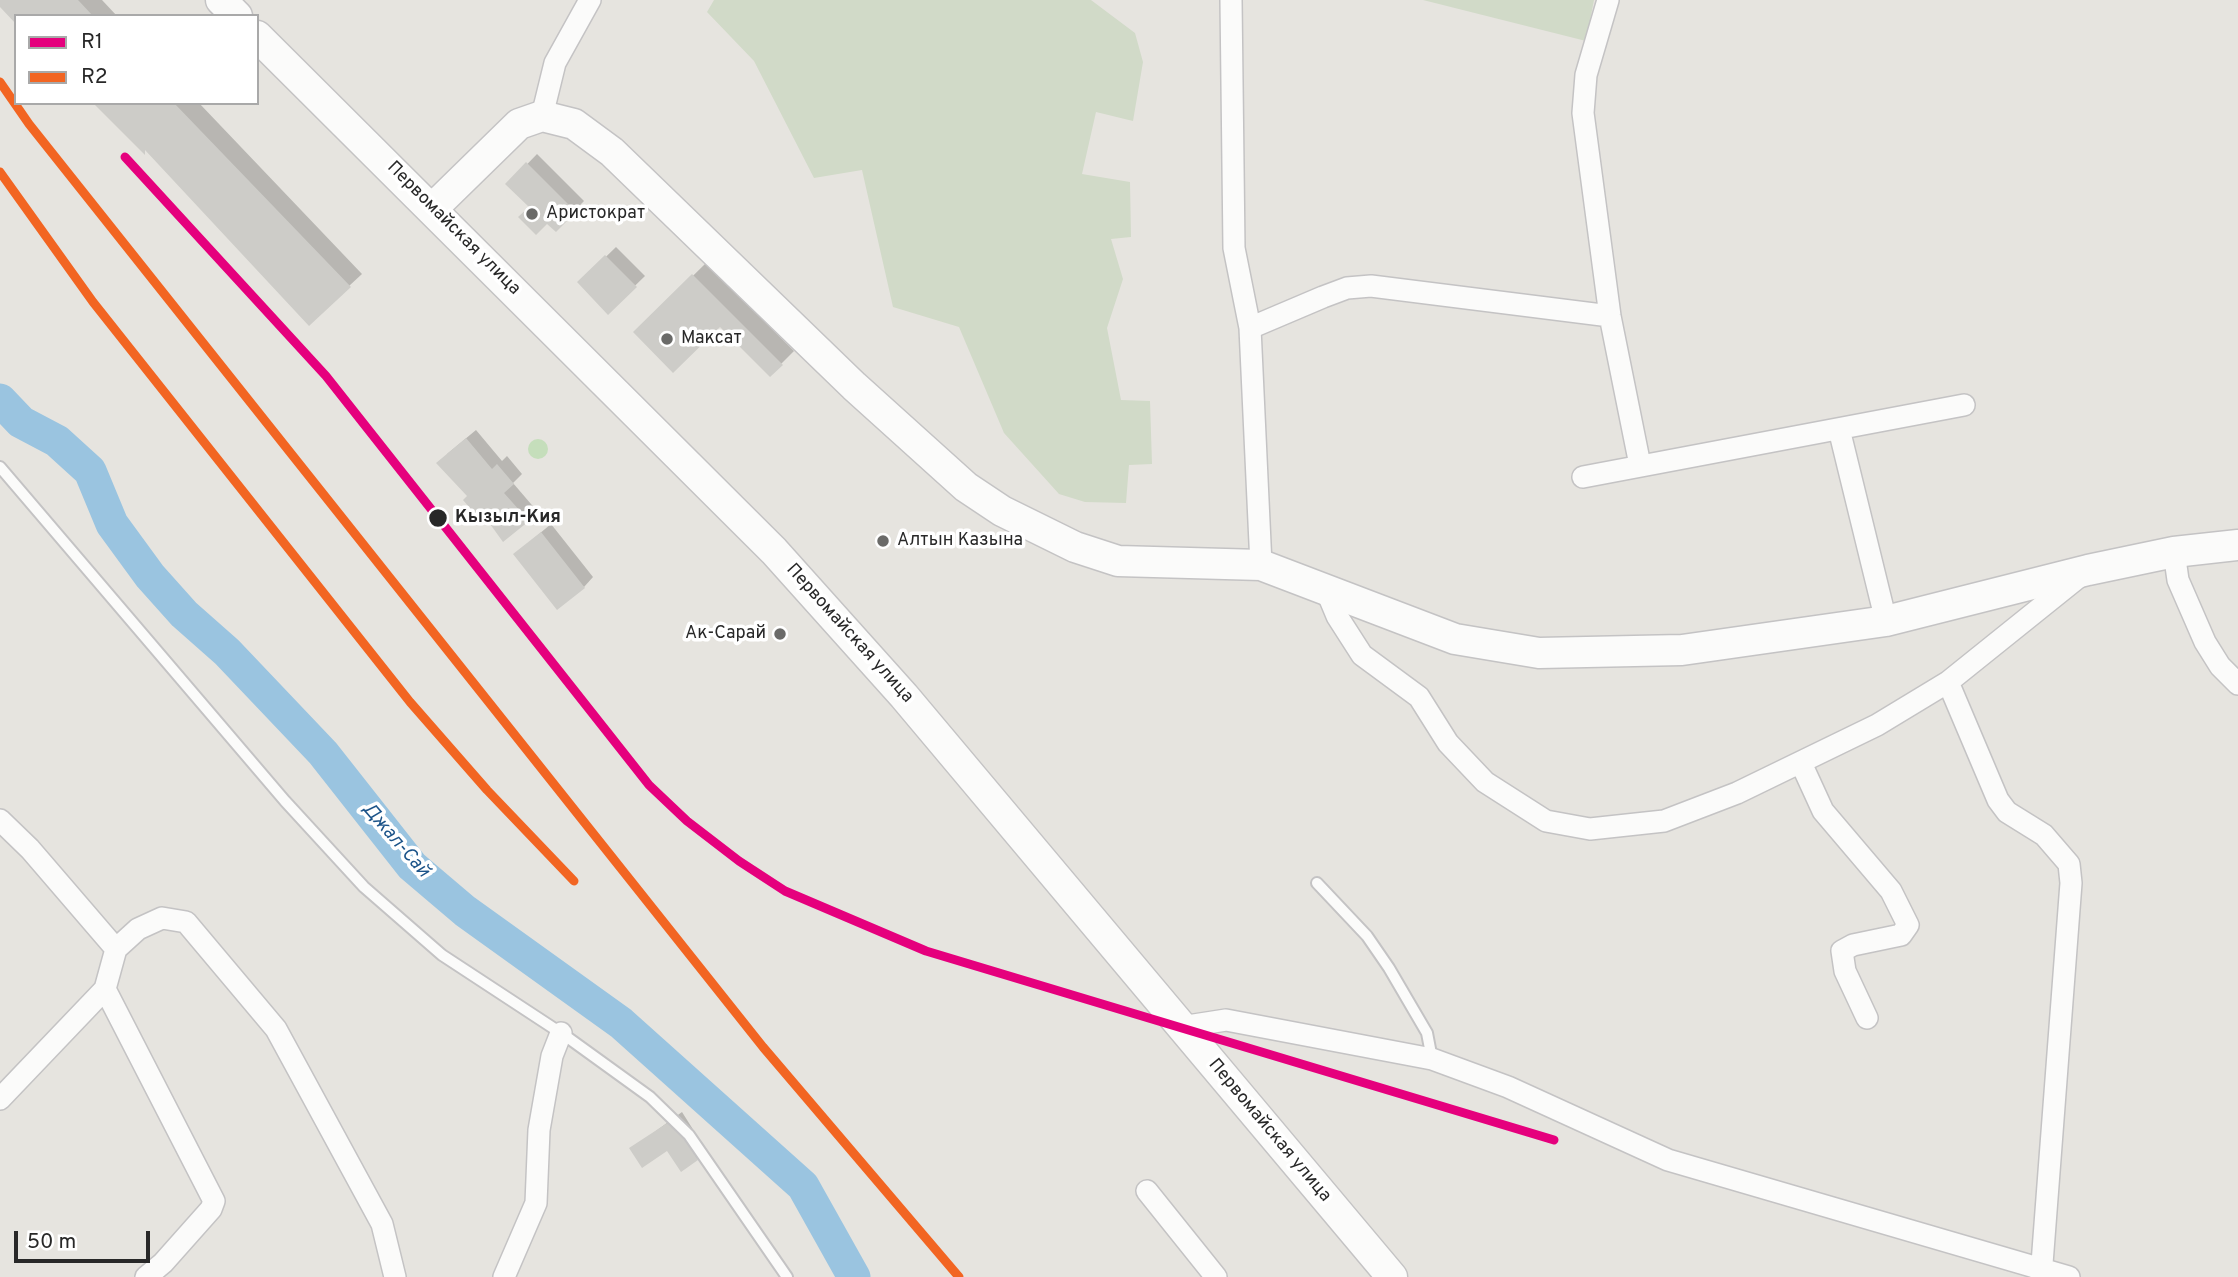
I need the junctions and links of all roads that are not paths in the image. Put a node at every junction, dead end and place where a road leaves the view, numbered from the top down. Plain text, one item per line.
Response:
1 (221, 0) edge
2 (590, 0) edge
3 (1231, 0) edge
4 (1608, 0) edge
5 (235, 14) edge
6 (259, 38) edge
7 (542, 116) junction
8 (433, 208) junction
9 (1610, 316) junction
10 (1250, 328) junction
11 (1964, 405) dead end
12 (1839, 429) junction
13 (1640, 465) junction
14 (0, 467) edge
15 (1583, 477) dead end
16 (2238, 545) edge
17 (2174, 552) junction
18 (1261, 565) junction
19 (2049, 591) junction
20 (1327, 592) junction
21 (1886, 621) junction
22 (1948, 682) junction
23 (2238, 684) edge
24 (1801, 763) junction
25 (0, 820) edge
26 (1317, 883) dead end
27 (116, 949) junction
28 (105, 989) junction
29 (1867, 1018) dead end
30 (1181, 1027) junction
31 (561, 1033) junction
32 (1432, 1059) junction
33 (0, 1099) edge
34 (1147, 1191) dead end
35 (2041, 1273) edge
36 (781, 1275) edge
37 (146, 1277) edge
38 (395, 1277) edge
39 (504, 1277) edge
40 (1216, 1277) edge
41 (1392, 1277) edge
42 (2069, 1277) edge

1 - 5 street
2 - 7 street
3 - 10 street
4 - 9 street
6 - 8 street, Первомайская улица
7 - 8 street
7 - 18 street
8 - 30 street, Первомайская улица
9 - 10 street
9 - 13 street
10 - 18 street
11 - 12 street
12 - 13 street
12 - 21 street
13 - 15 street
14 - 31 lane
16 - 17 street
17 - 19 street
17 - 23 street
18 - 20 street
19 - 21 street
19 - 22 street
20 - 21 street
20 - 24 street
22 - 24 street
22 - 35 street
24 - 29 street
25 - 27 street
26 - 32 lane
27 - 28 street
27 - 38 street
28 - 33 street
28 - 37 street
30 - 32 street
30 - 41 street, Первомайская улица
31 - 36 lane
31 - 39 street
32 - 35 street
34 - 40 street
35 - 42 street

